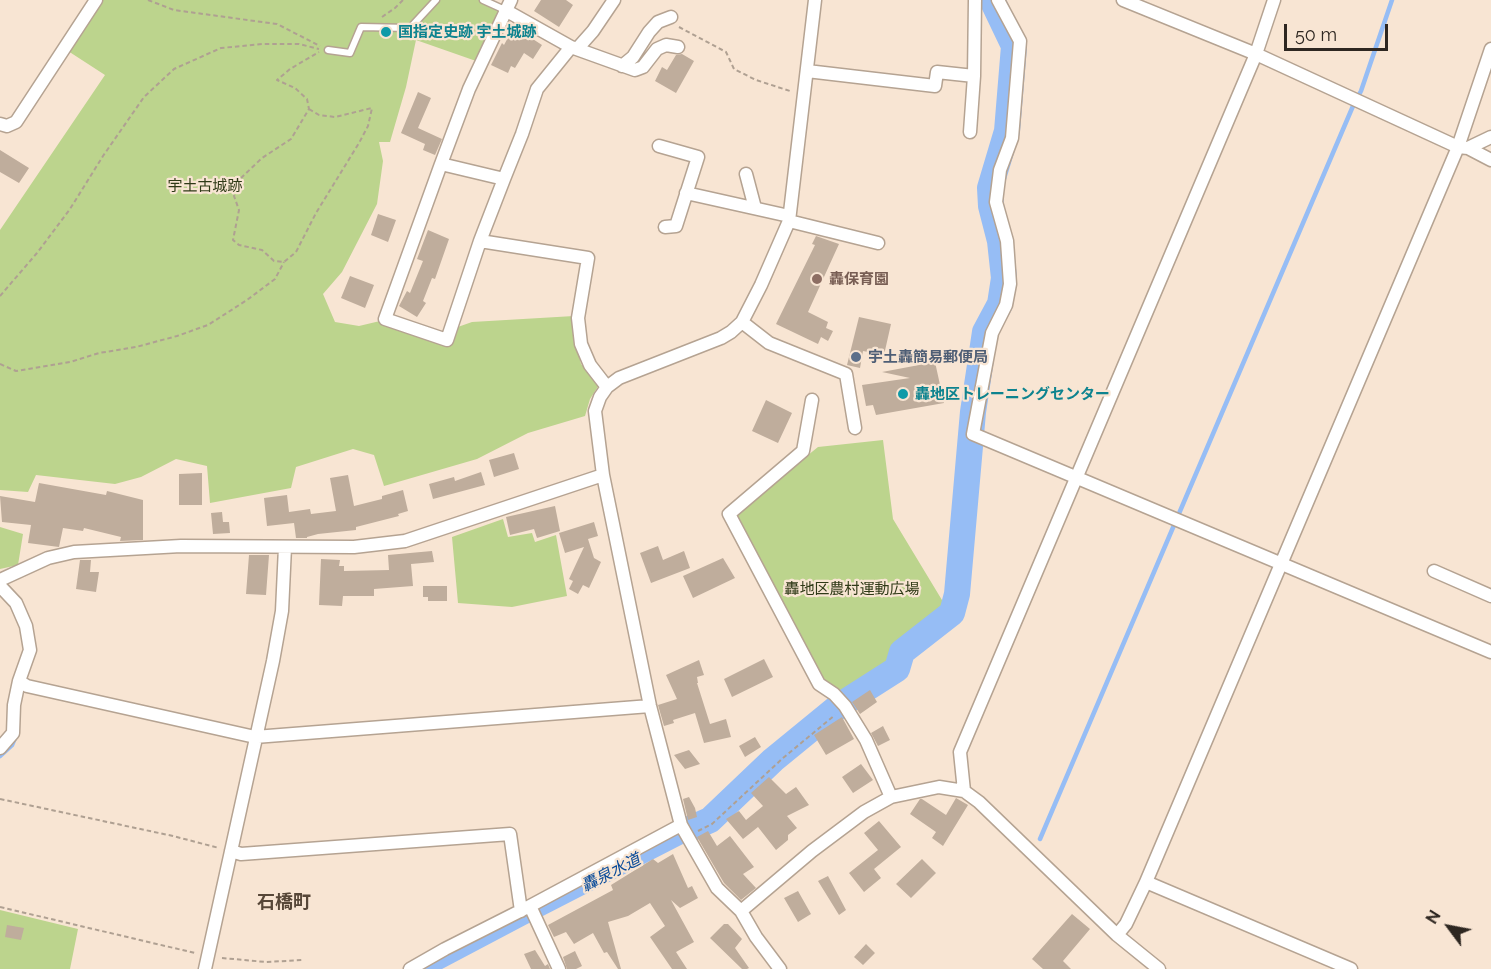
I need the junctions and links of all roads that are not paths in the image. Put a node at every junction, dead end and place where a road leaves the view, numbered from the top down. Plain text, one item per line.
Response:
1 (96, 0) edge
2 (436, 0) edge
3 (483, 0) edge
4 (614, 0) edge
5 (815, 0) edge
6 (975, 0) edge
7 (998, 0) edge
8 (1123, 0) edge
9 (1274, 0) edge
10 (508, 5) edge
11 (671, 17) dead end
12 (678, 47) dead end
13 (574, 48) junction
14 (1491, 49) edge
15 (328, 50) road end
16 (1256, 54) junction
17 (622, 66) junction
18 (807, 71) junction
19 (974, 76) junction
20 (0, 124) edge
21 (970, 132) dead end
22 (1491, 137) edge
23 (659, 146) dead end
24 (1463, 147) junction
25 (1491, 160) edge
26 (441, 164) junction
27 (746, 174) dead end
28 (504, 179) junction
29 (686, 193) junction
30 (755, 208) junction
31 (789, 218) junction
32 (665, 227) dead end
33 (480, 241) junction
34 (878, 243) dead end
35 (742, 322) junction
36 (607, 387) junction
37 (812, 400) dead end
38 (855, 428) dead end
39 (603, 476) junction
40 (1077, 478) junction
41 (285, 547) junction
42 (1280, 562) junction
43 (1434, 571) dead end
44 (0, 580) edge
45 (0, 586) edge
46 (1491, 596) edge
47 (1491, 652) edge
48 (19, 681) junction
49 (650, 706) junction
50 (255, 737) junction
51 (0, 748) edge
52 (964, 791) junction
53 (891, 797) junction
54 (684, 830) junction
55 (231, 851) junction
56 (1146, 882) junction
57 (525, 909) junction
58 (741, 912) junction
59 (1117, 935) junction
60 (205, 969) edge
61 (410, 969) edge
62 (559, 969) edge
63 (780, 969) edge
64 (1159, 969) edge
65 (1351, 969) edge

1 - 20 street
2 - 15 lane
3 - 10 lane
4 - 13 street
5 - 18 street
6 - 19 street
7 - 40 street
8 - 16 street
9 - 16 street
10 - 13 street
10 - 26 street
11 - 17 street
12 - 17 street
13 - 17 street
13 - 28 street
14 - 24 street
16 - 24 street
16 - 40 street
18 - 19 street
18 - 31 street
19 - 21 street
22 - 24 street
23 - 29 street
24 - 25 street
24 - 42 street
26 - 28 street
26 - 33 street
27 - 30 street
28 - 33 street
29 - 30 street
29 - 32 street
30 - 31 street
31 - 34 street
31 - 35 street
33 - 36 street
35 - 36 street
35 - 38 street
36 - 39 street
37 - 53 street
39 - 41 street
39 - 49 street
40 - 42 street
40 - 52 street
41 - 44 street
41 - 50 street
42 - 47 street
42 - 56 street
43 - 46 street
45 - 48 street
48 - 50 street
48 - 51 street
49 - 50 street
49 - 54 street
50 - 55 street
52 - 53 street
52 - 59 street
53 - 58 street
54 - 57 street
54 - 58 street
55 - 57 street
55 - 60 street
56 - 59 street
56 - 65 street
57 - 61 street
57 - 62 street
58 - 63 street
59 - 64 street

